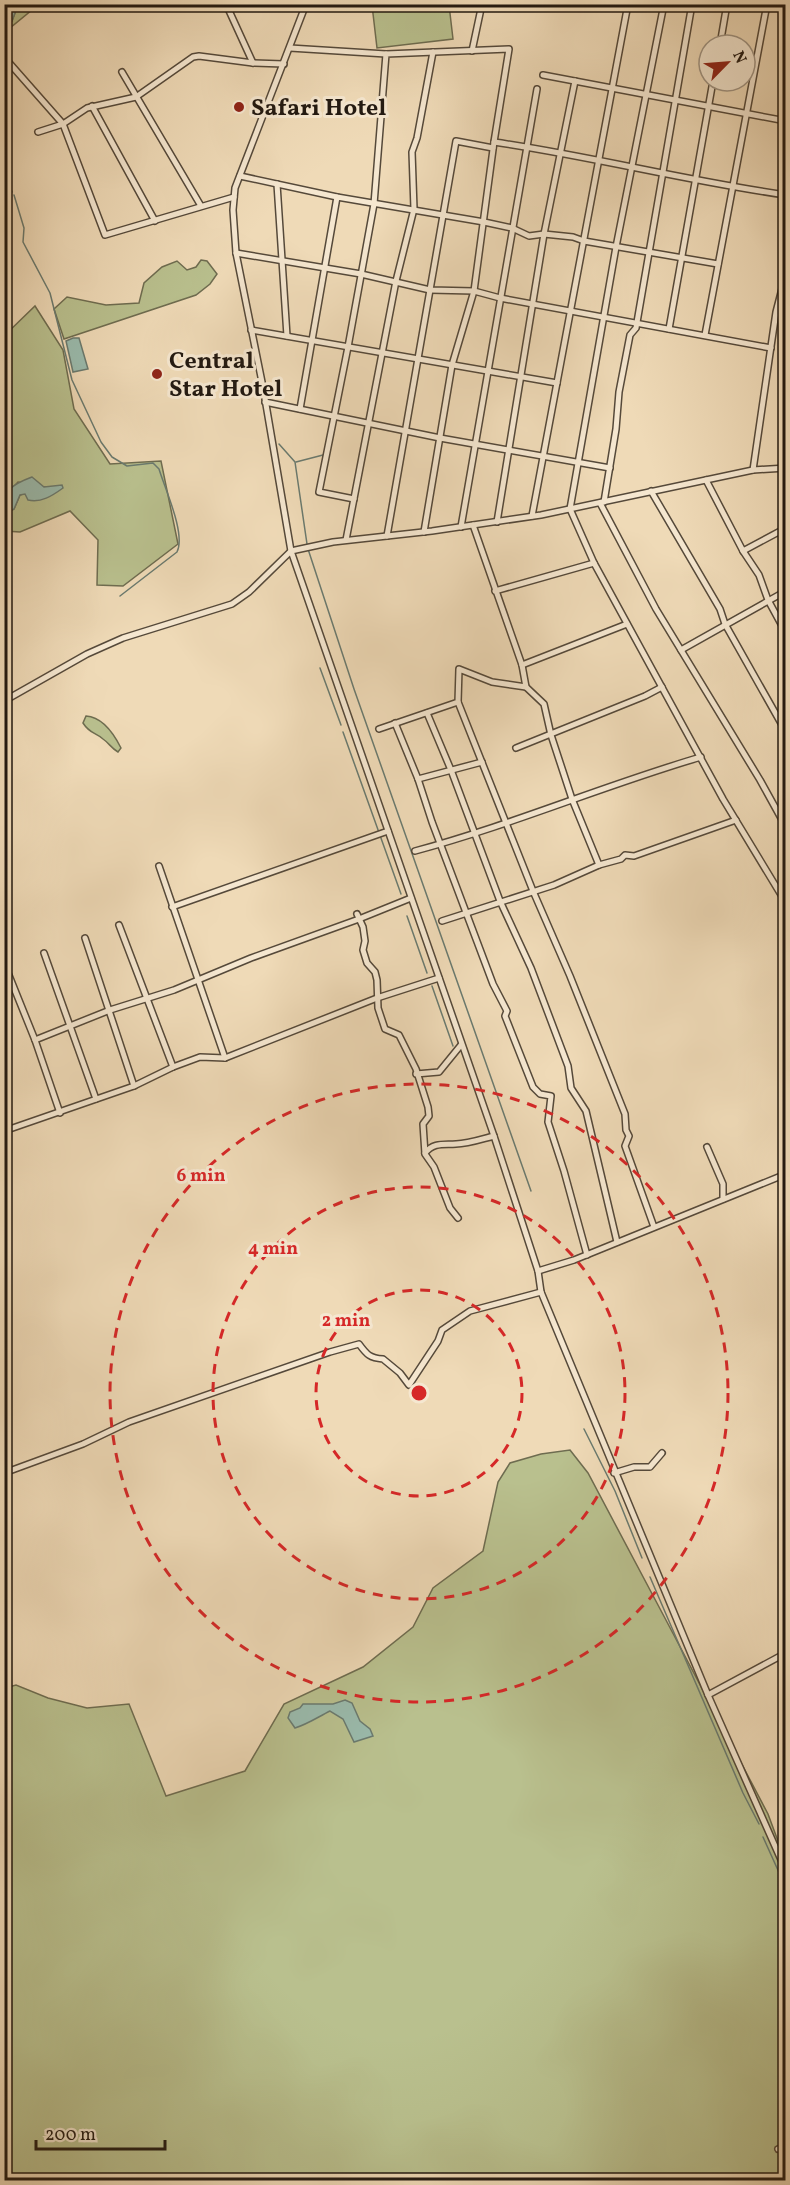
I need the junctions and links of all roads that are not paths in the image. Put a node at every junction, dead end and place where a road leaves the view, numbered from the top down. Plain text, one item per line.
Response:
1 (225, 4) edge
2 (306, 4) edge
3 (482, 4) edge
4 (628, 4) edge
5 (664, 4) edge
6 (692, 4) edge
7 (726, 4) edge
8 (767, 4) edge
9 (722, 33) edge
10 (290, 48) junction
11 (472, 51) junction
12 (433, 52) junction
13 (386, 54) junction
14 (4, 57) edge
15 (252, 63) junction
16 (284, 64) junction
17 (122, 72) dead end
18 (543, 75) dead end
19 (575, 81) junction
20 (537, 88) dead end
21 (612, 88) junction
22 (711, 93) edge
23 (647, 96) junction
24 (136, 97) junction
25 (675, 101) junction
26 (92, 106) junction
27 (709, 108) junction
28 (746, 115) junction
29 (786, 121) edge
30 (63, 124) junction
31 (38, 132) dead end
32 (493, 145) junction
33 (527, 147) junction
34 (561, 153) junction
35 (599, 161) junction
36 (633, 168) junction
37 (662, 173) junction
38 (240, 176) junction
39 (696, 180) junction
40 (277, 184) junction
41 (733, 188) junction
42 (786, 195) edge
43 (234, 197) junction
44 (337, 197) junction
45 (374, 204) junction
46 (201, 206) junction
47 (414, 210) junction
48 (443, 216) junction
49 (155, 221) junction
50 (484, 222) junction
51 (512, 228) junction
52 (544, 234) junction
53 (584, 242) junction
54 (616, 247) junction
55 (236, 253) junction
56 (649, 253) junction
57 (682, 259) junction
58 (281, 261) junction
59 (718, 264) junction
60 (325, 268) junction
61 (361, 274) junction
62 (785, 274) edge
63 (396, 281) junction
64 (430, 290) junction
65 (474, 291) junction
66 (500, 298) junction
67 (533, 304) junction
68 (571, 311) junction
69 (604, 316) junction
70 (637, 322) junction
71 (669, 328) junction
72 (251, 330) junction
73 (705, 335) junction
74 (287, 336) junction
75 (311, 340) junction
76 (348, 347) junction
77 (771, 348) junction
78 (382, 353) junction
79 (417, 359) junction
80 (452, 365) junction
81 (488, 371) junction
82 (520, 377) junction
83 (557, 383) junction
84 (265, 402) junction
85 (300, 410) junction
86 (334, 417) junction
87 (369, 424) junction
88 (405, 431) junction
89 (440, 438) junction
90 (475, 445) junction
91 (508, 451) junction
92 (543, 457) junction
93 (578, 462) junction
94 (610, 468) junction
95 (786, 468) edge
96 (753, 470) junction
97 (706, 480) junction
98 (651, 491) junction
99 (354, 499) junction
100 (602, 502) junction
101 (570, 509) junction
102 (532, 516) junction
103 (497, 522) junction
104 (473, 525) junction
105 (461, 527) junction
106 (786, 528) edge
107 (424, 532) junction
108 (387, 536) junction
109 (346, 540) junction
110 (291, 551) junction
111 (743, 551) junction
112 (594, 563) junction
113 (495, 591) junction
114 (786, 591) edge
115 (768, 600) junction
116 (627, 624) junction
117 (725, 624) junction
118 (786, 633) edge
119 (681, 650) junction
120 (522, 665) junction
121 (526, 687) junction
122 (662, 687) junction
123 (4, 701) edge
124 (458, 702) junction
125 (427, 713) junction
126 (395, 723) junction
127 (379, 729) dead end
128 (786, 732) edge
129 (551, 735) junction
130 (516, 748) dead end
131 (701, 757) junction
132 (482, 762) junction
133 (452, 770) junction
134 (418, 779) junction
135 (572, 799) junction
136 (736, 820) junction
137 (506, 824) junction
138 (786, 827) edge
139 (388, 831) junction
140 (476, 833) junction
141 (442, 844) junction
142 (415, 851) dead end
143 (159, 866) dead end
144 (599, 866) junction
145 (532, 891) junction
146 (411, 898) junction
147 (500, 901) junction
148 (786, 903) edge
149 (172, 907) junction
150 (466, 913) junction
151 (358, 916) junction
152 (442, 921) dead end
153 (119, 925) dead end
154 (85, 938) dead end
155 (44, 953) dead end
156 (4, 963) edge
157 (439, 978) junction
158 (197, 981) junction
159 (376, 998) junction
160 (148, 999) junction
161 (110, 1010) junction
162 (70, 1027) junction
163 (35, 1040) junction
164 (461, 1045) junction
165 (225, 1058) junction
166 (173, 1067) junction
167 (416, 1074) junction
168 (134, 1086) junction
169 (96, 1099) junction
170 (60, 1113) junction
171 (4, 1131) edge
172 (494, 1136) junction
173 (707, 1147) dead end
174 (424, 1154) junction
175 (786, 1174) edge
176 (723, 1199) junction
177 (458, 1218) dead end
178 (654, 1227) junction
179 (617, 1242) junction
180 (587, 1255) junction
181 (538, 1271) junction
182 (541, 1292) junction
183 (663, 1453) dead end
184 (4, 1473) edge
185 (614, 1473) junction
186 (786, 1653) edge
187 (708, 1695) junction
188 (786, 1851) edge
189 (778, 1854) junction
190 (786, 1872) edge
191 (786, 2146) edge
192 (778, 2150) dead end

1 - 15 street
2 - 10 street
3 - 11 street
4 - 21 street
5 - 23 street
6 - 25 street
7 - 9 street
8 - 28 street
10 - 13 street
10 - 16 street
11 - 12 street
11 - 32 street
12 - 13 street
12 - 47 street
13 - 45 street
14 - 30 street
15 - 16 street
15 - 24 street
16 - 38 street
17 - 24 street
18 - 19 street
19 - 21 street
19 - 34 street
20 - 33 street
21 - 23 street
21 - 35 street
22 - 27 street
23 - 25 street
23 - 36 street
24 - 26 street
24 - 46 street
25 - 27 street
25 - 37 street
26 - 30 street
26 - 49 street
27 - 28 street
27 - 39 street
28 - 29 street
28 - 41 street
30 - 31 street
30 - 49 street
32 - 33 street
32 - 48 street
32 - 50 street
33 - 34 street
33 - 51 street
34 - 35 street
34 - 52 street
35 - 36 street
35 - 53 street
36 - 37 street
36 - 54 street
37 - 39 street
37 - 56 street
38 - 40 street
38 - 43 street
39 - 41 street
39 - 57 street
40 - 44 street
40 - 58 street
41 - 42 street
41 - 59 street
43 - 46 street
43 - 55 street
44 - 45 street
44 - 60 street
45 - 47 street
45 - 61 street
46 - 49 street
47 - 48 street
47 - 63 street
48 - 50 street
48 - 64 street
50 - 51 street
50 - 65 street
51 - 52 street
51 - 66 street
52 - 53 street
52 - 67 street
53 - 54 street
53 - 68 street
54 - 56 street
54 - 69 street
55 - 58 street
55 - 72 street
56 - 57 street
56 - 70 street
57 - 59 street
57 - 71 street
58 - 60 street
58 - 74 street
59 - 73 street
60 - 61 street
60 - 75 street
61 - 63 street
61 - 76 street
62 - 77 street
63 - 64 street
63 - 78 street
64 - 65 street
64 - 79 street
65 - 66 street
65 - 80 street
66 - 67 street
66 - 81 street
67 - 68 street
67 - 82 street
68 - 69 street
68 - 83 street
69 - 70 street
69 - 93 street
70 - 71 street
70 - 94 street
71 - 73 street
72 - 74 street
72 - 84 street
73 - 77 street
74 - 75 street
75 - 76 street
75 - 85 street
76 - 78 street
76 - 86 street
77 - 96 street
78 - 79 street
78 - 87 street
79 - 80 street
79 - 88 street
80 - 81 street
80 - 89 street
81 - 82 street
81 - 90 street
82 - 83 street
82 - 91 street
83 - 92 street
84 - 85 street
84 - 110 street
85 - 86 street
86 - 87 street
86 - 99 street
87 - 88 street
87 - 99 street
88 - 89 street
88 - 108 street
89 - 90 street
89 - 107 street
90 - 91 street
90 - 105 street
91 - 92 street
91 - 103 street
92 - 93 street
92 - 102 street
93 - 94 street
93 - 101 street
94 - 100 street
95 - 96 street
96 - 97 street
97 - 98 street
97 - 111 street
98 - 100 street
98 - 117 street
99 - 109 street
100 - 101 street
100 - 119 street
101 - 102 street
101 - 112 street
102 - 103 street
103 - 104 street
104 - 105 street
104 - 113 street
105 - 107 street
106 - 111 street
107 - 108 street
108 - 109 street
109 - 110 street
110 - 123 street
110 - 139 street
111 - 115 street
112 - 113 street
112 - 116 street
113 - 120 street
114 - 115 street
115 - 117 street
115 - 118 street
116 - 120 street
116 - 122 street
117 - 119 street
117 - 128 street
119 - 138 street
120 - 121 street
121 - 124 street
121 - 129 street
122 - 129 street
122 - 131 street
124 - 125 street
124 - 132 street
125 - 126 street
125 - 133 street
126 - 127 street
126 - 134 street
129 - 130 street
129 - 135 street
131 - 135 street
131 - 136 street
132 - 133 street
132 - 137 street
133 - 134 street
133 - 140 street
134 - 141 street
135 - 137 street
135 - 144 street
136 - 144 street
136 - 148 street
137 - 140 street
137 - 145 street
139 - 146 street
139 - 149 street
140 - 141 street
140 - 147 street
141 - 142 street
141 - 150 street
143 - 149 street
144 - 145 street
145 - 147 street
145 - 178 street
146 - 151 street
146 - 157 street
147 - 150 street
147 - 179 street
149 - 158 street
150 - 152 street
150 - 180 street
151 - 158 street
151 - 159 street
153 - 160 street
154 - 161 street
155 - 162 street
156 - 163 street
157 - 159 street
157 - 164 street
158 - 160 street
158 - 165 street
159 - 165 street
159 - 167 street
160 - 161 street
160 - 166 street
161 - 162 street
161 - 168 street
162 - 163 street
162 - 169 street
163 - 170 street
164 - 167 street
164 - 172 street
165 - 166 street
166 - 168 street
167 - 174 street
168 - 169 street
169 - 170 street
170 - 171 street
172 - 174 street
172 - 181 street
173 - 176 street
174 - 177 street
175 - 176 street
176 - 178 street
178 - 179 street
179 - 180 street
180 - 181 street
181 - 182 street
182 - 184 street
182 - 185 street
183 - 185 street
185 - 187 street
186 - 187 street
187 - 189 street
188 - 189 street
189 - 190 street
191 - 192 street

